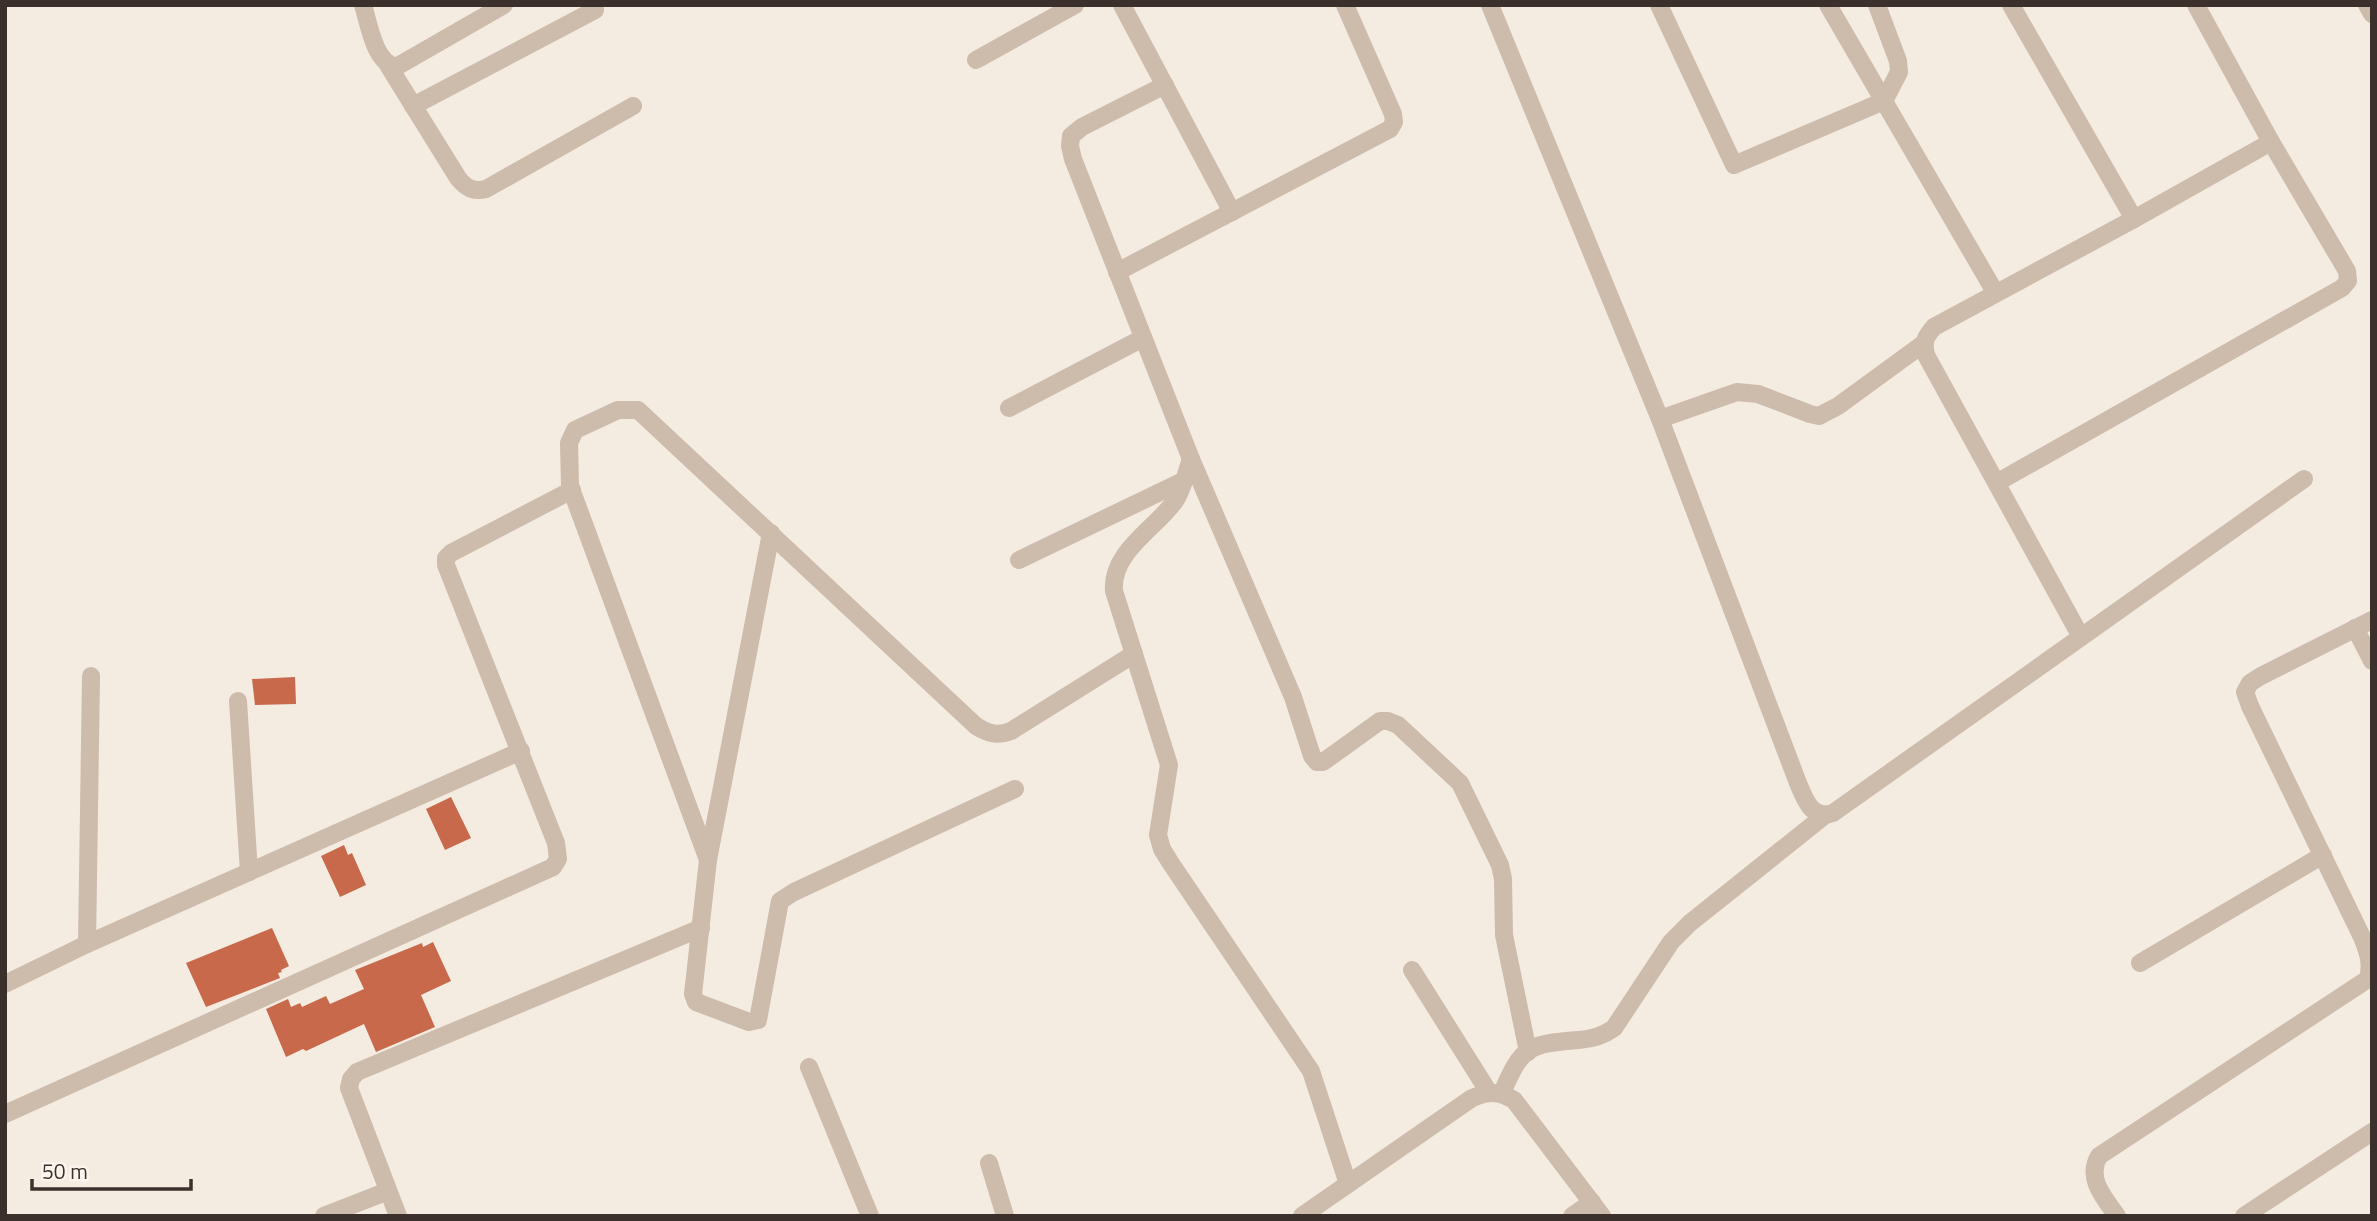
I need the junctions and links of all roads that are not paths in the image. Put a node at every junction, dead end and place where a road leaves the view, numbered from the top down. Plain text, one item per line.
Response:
1 (363, 5) edge
2 (504, 5) edge
3 (1075, 5) edge
4 (1122, 5) edge
5 (1345, 5) edge
6 (1490, 5) edge
7 (1659, 5) edge
8 (1828, 5) edge
9 (1877, 5) edge
10 (2011, 5) edge
11 (2367, 5) edge
12 (2202, 7) edge
13 (595, 10) dead end
14 (2372, 14) edge
15 (976, 60) dead end
16 (388, 65) junction
17 (1165, 85) junction
18 (1884, 101) junction
19 (413, 106) junction
20 (633, 106) dead end
21 (2271, 142) junction
22 (1232, 212) junction
23 (2134, 219) junction
24 (1117, 272) junction
25 (1995, 292) junction
26 (1143, 338) junction
27 (1923, 344) junction
28 (1009, 408) dead end
29 (1660, 419) junction
30 (1191, 459) junction
31 (2304, 479) dead end
32 (1183, 481) junction
33 (1998, 482) junction
34 (572, 490) junction
35 (771, 533) junction
36 (1019, 561) dead end
37 (2364, 624) edge
38 (2081, 637) junction
39 (1134, 654) junction
40 (2372, 661) edge
41 (91, 676) dead end
42 (238, 701) dead end
43 (520, 751) junction
44 (1015, 789) dead end
45 (1824, 816) junction
46 (2323, 855) junction
47 (708, 860) junction
48 (249, 872) junction
49 (701, 928) junction
50 (87, 944) junction
51 (2140, 963) dead end
52 (1412, 970) dead end
53 (2370, 981) edge
54 (5, 984) edge
55 (1528, 1052) junction
56 (809, 1066) dead end
57 (1495, 1092) junction
58 (5, 1114) edge
59 (2372, 1132) edge
60 (989, 1163) dead end
61 (1348, 1184) junction
62 (388, 1191) junction
63 (1597, 1209) edge
64 (324, 1216) edge
65 (398, 1216) edge
66 (870, 1216) edge
67 (1005, 1216) edge
68 (1301, 1216) edge
69 (1573, 1216) edge
70 (2117, 1216) edge
71 (2244, 1216) edge

1 - 16 street
2 - 16 street
3 - 15 street
4 - 17 street
5 - 22 street
6 - 29 street
7 - 18 street
8 - 18 street
9 - 18 street
10 - 23 street
11 - 14 street
12 - 21 street
13 - 19 street
16 - 19 street
17 - 22 street
17 - 24 street
18 - 25 street
19 - 20 street
21 - 23 street
21 - 33 street
22 - 24 street
23 - 25 street
24 - 26 street
25 - 27 street
26 - 28 street
26 - 30 street
27 - 29 street
27 - 33 street
29 - 45 street
30 - 32 street
30 - 55 street
31 - 38 street
32 - 36 street
32 - 39 street
33 - 38 street
34 - 35 street
34 - 43 street
34 - 47 street
35 - 39 street
35 - 47 street
37 - 40 street
37 - 46 street
38 - 45 street
39 - 61 street
41 - 50 street
42 - 48 street
43 - 48 street
43 - 58 street
44 - 49 street
45 - 55 street
46 - 51 street
46 - 53 street
47 - 49 street
48 - 50 street
49 - 62 street
50 - 54 street
52 - 57 street
53 - 70 street
55 - 57 street
56 - 66 street
57 - 61 street
57 - 63 street
59 - 71 street
60 - 67 street
61 - 68 street
62 - 64 street
62 - 65 street
63 - 69 street

